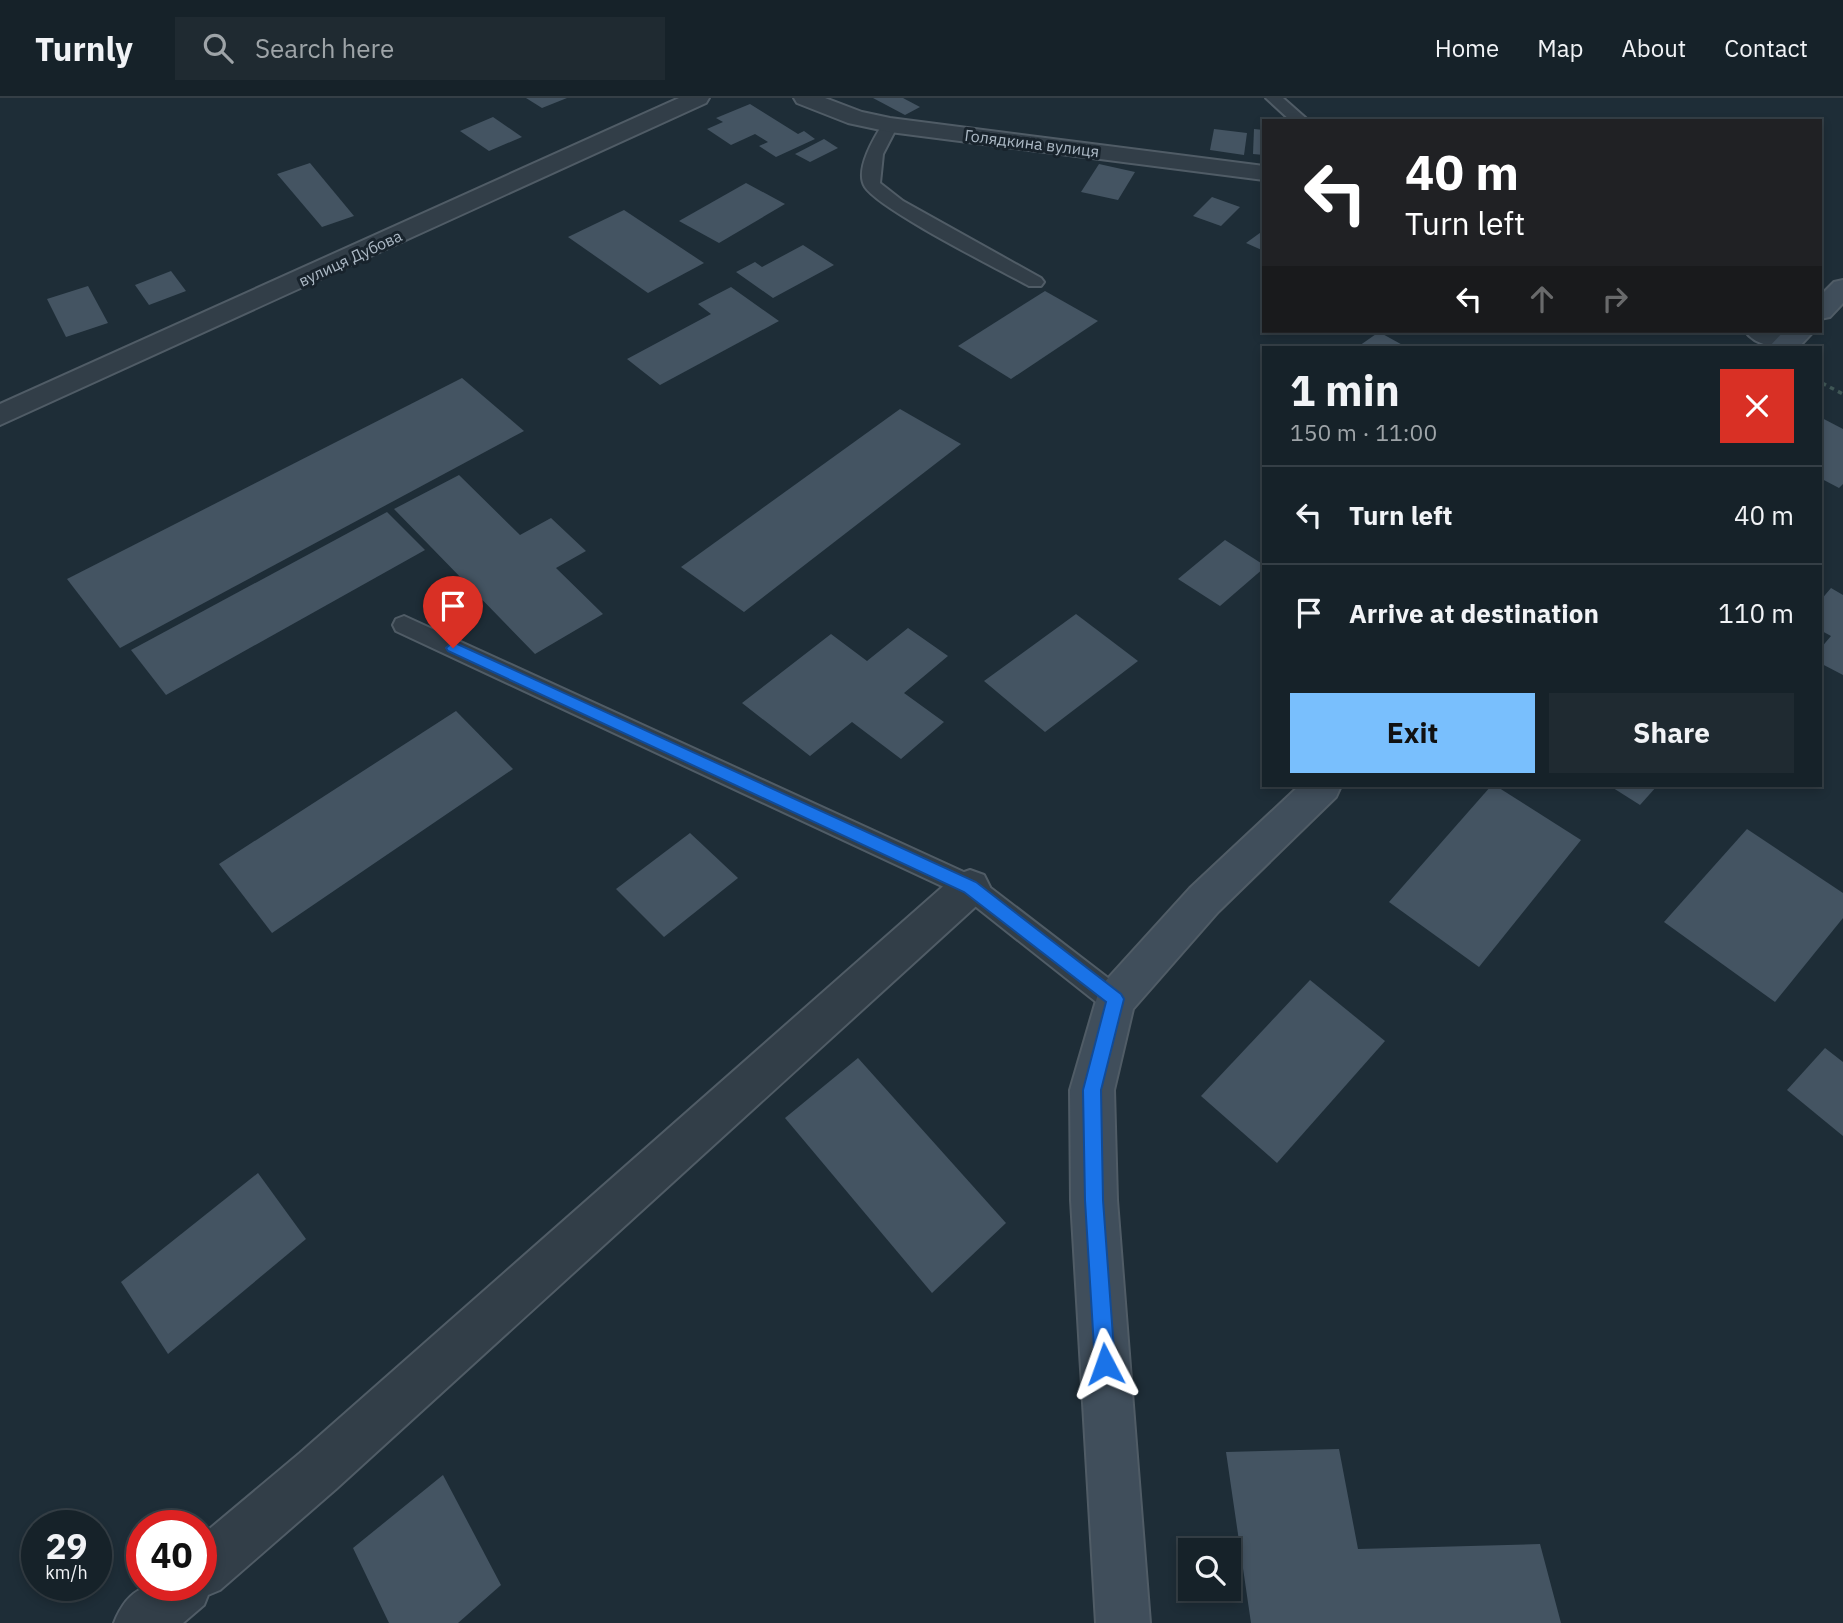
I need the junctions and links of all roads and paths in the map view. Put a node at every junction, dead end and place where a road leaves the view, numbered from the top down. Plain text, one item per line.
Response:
1 (698, 98) edge
2 (805, 98) edge
3 (1274, 98) edge
4 (1299, 119) edge
5 (890, 125) junction
6 (1262, 173) edge
7 (1034, 282) dead end
8 (1843, 288) edge
9 (1822, 309) edge
10 (1765, 333) edge
11 (1790, 341) edge
12 (1822, 383) edge
13 (1843, 394) edge
14 (0, 415) edge
15 (404, 625) dead end
16 (1322, 787) edge
17 (970, 887) junction
18 (1115, 999) junction
19 (217, 1557) edge
20 (167, 1601) edge
21 (141, 1623) edge
22 (1124, 1623) edge

1 - 14 street, вулиця Дубова
2 - 5 street, Голядкина вулиця
3 - 4 lane
5 - 6 street, Голядкина вулиця
5 - 7 lane
8 - 9 street
10 - 11 street
12 - 13 path
15 - 17 lane
16 - 18 street
17 - 18 lane
17 - 19 street
18 - 22 street
20 - 21 street

